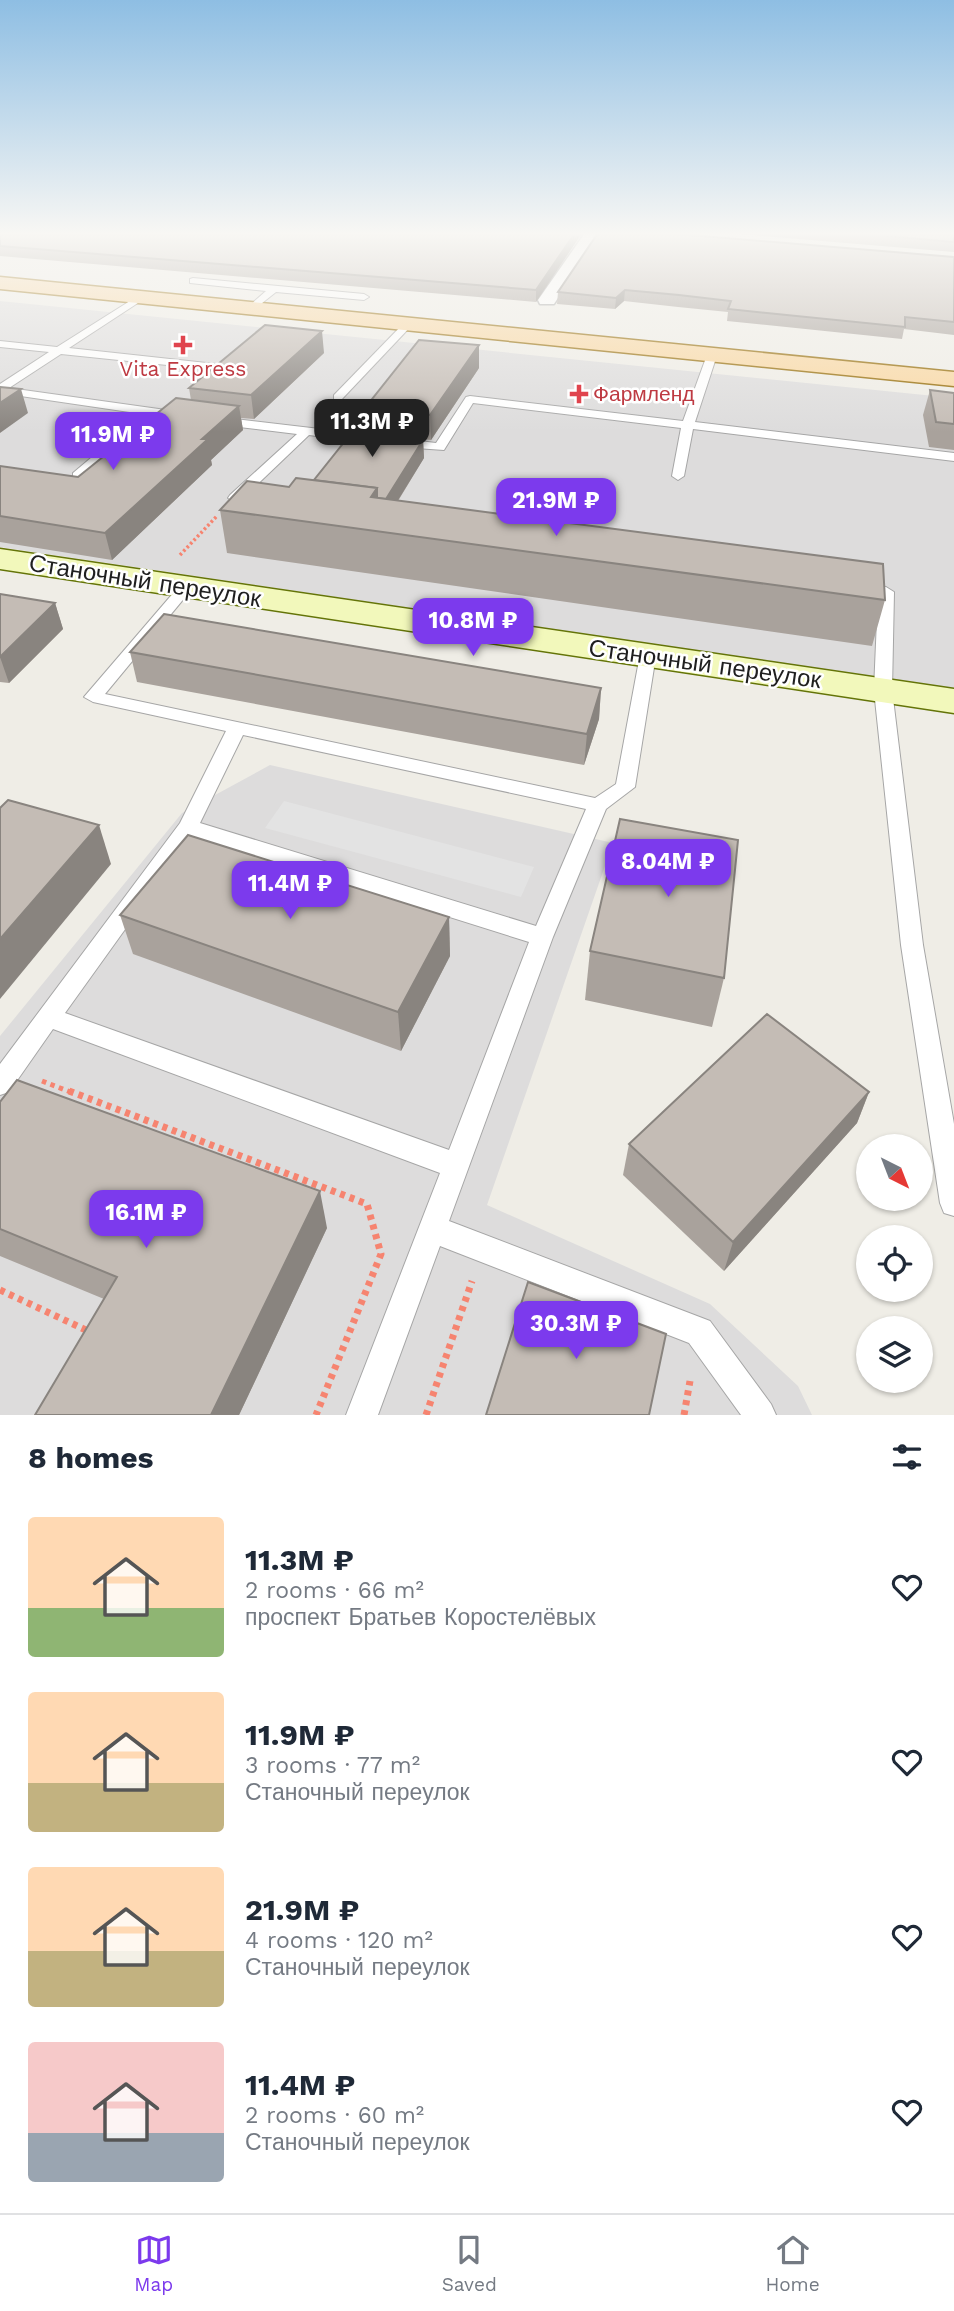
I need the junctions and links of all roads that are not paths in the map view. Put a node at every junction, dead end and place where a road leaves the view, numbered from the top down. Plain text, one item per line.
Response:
1 (138, 299) edge
2 (162, 299) edge
3 (262, 299) edge
4 (252, 308) junction
5 (408, 324) junction
6 (0, 344) edge
7 (58, 350) junction
8 (712, 355) junction
9 (216, 376) edge
10 (954, 379) edge
11 (0, 389) edge
12 (338, 397) dead end
13 (151, 413) junction
14 (688, 425) junction
15 (307, 431) junction
16 (954, 457) edge
17 (78, 476) edge
18 (678, 476) dead end
19 (235, 498) edge
20 (0, 559) edge
21 (170, 585) junction
22 (845, 586) edge
23 (648, 655) junction
24 (883, 690) junction
25 (954, 701) edge
26 (237, 728) junction
27 (598, 805) junction
28 (188, 827) junction
29 (542, 937) junction
30 (48, 1017) junction
31 (0, 1084) edge
32 (454, 1165) junction
33 (954, 1203) edge
34 (432, 1229) junction
35 (362, 1415) edge
36 (760, 1415) edge

1 - 7 lane
2 - 4 main road
3 - 4 lane
4 - 5 main road
5 - 8 main road
5 - 12 lane
6 - 7 lane
7 - 9 lane
7 - 11 lane
8 - 10 main road
8 - 14 lane
11 - 13 lane
13 - 15 lane
13 - 17 lane
14 - 15 lane
14 - 16 lane
14 - 18 lane
15 - 19 lane
20 - 21 main road, Станочный переулок
21 - 23 main road, Станочный переулок
21 - 26 lane
22 - 24 lane
23 - 24 main road, Станочный переулок
23 - 27 lane
24 - 25 main road, Станочный переулок
24 - 33 lane
26 - 27 lane
26 - 28 lane
27 - 29 lane
28 - 29 lane
28 - 30 lane
29 - 32 lane
30 - 31 lane
30 - 32 lane
32 - 34 lane
34 - 35 lane
34 - 36 lane

